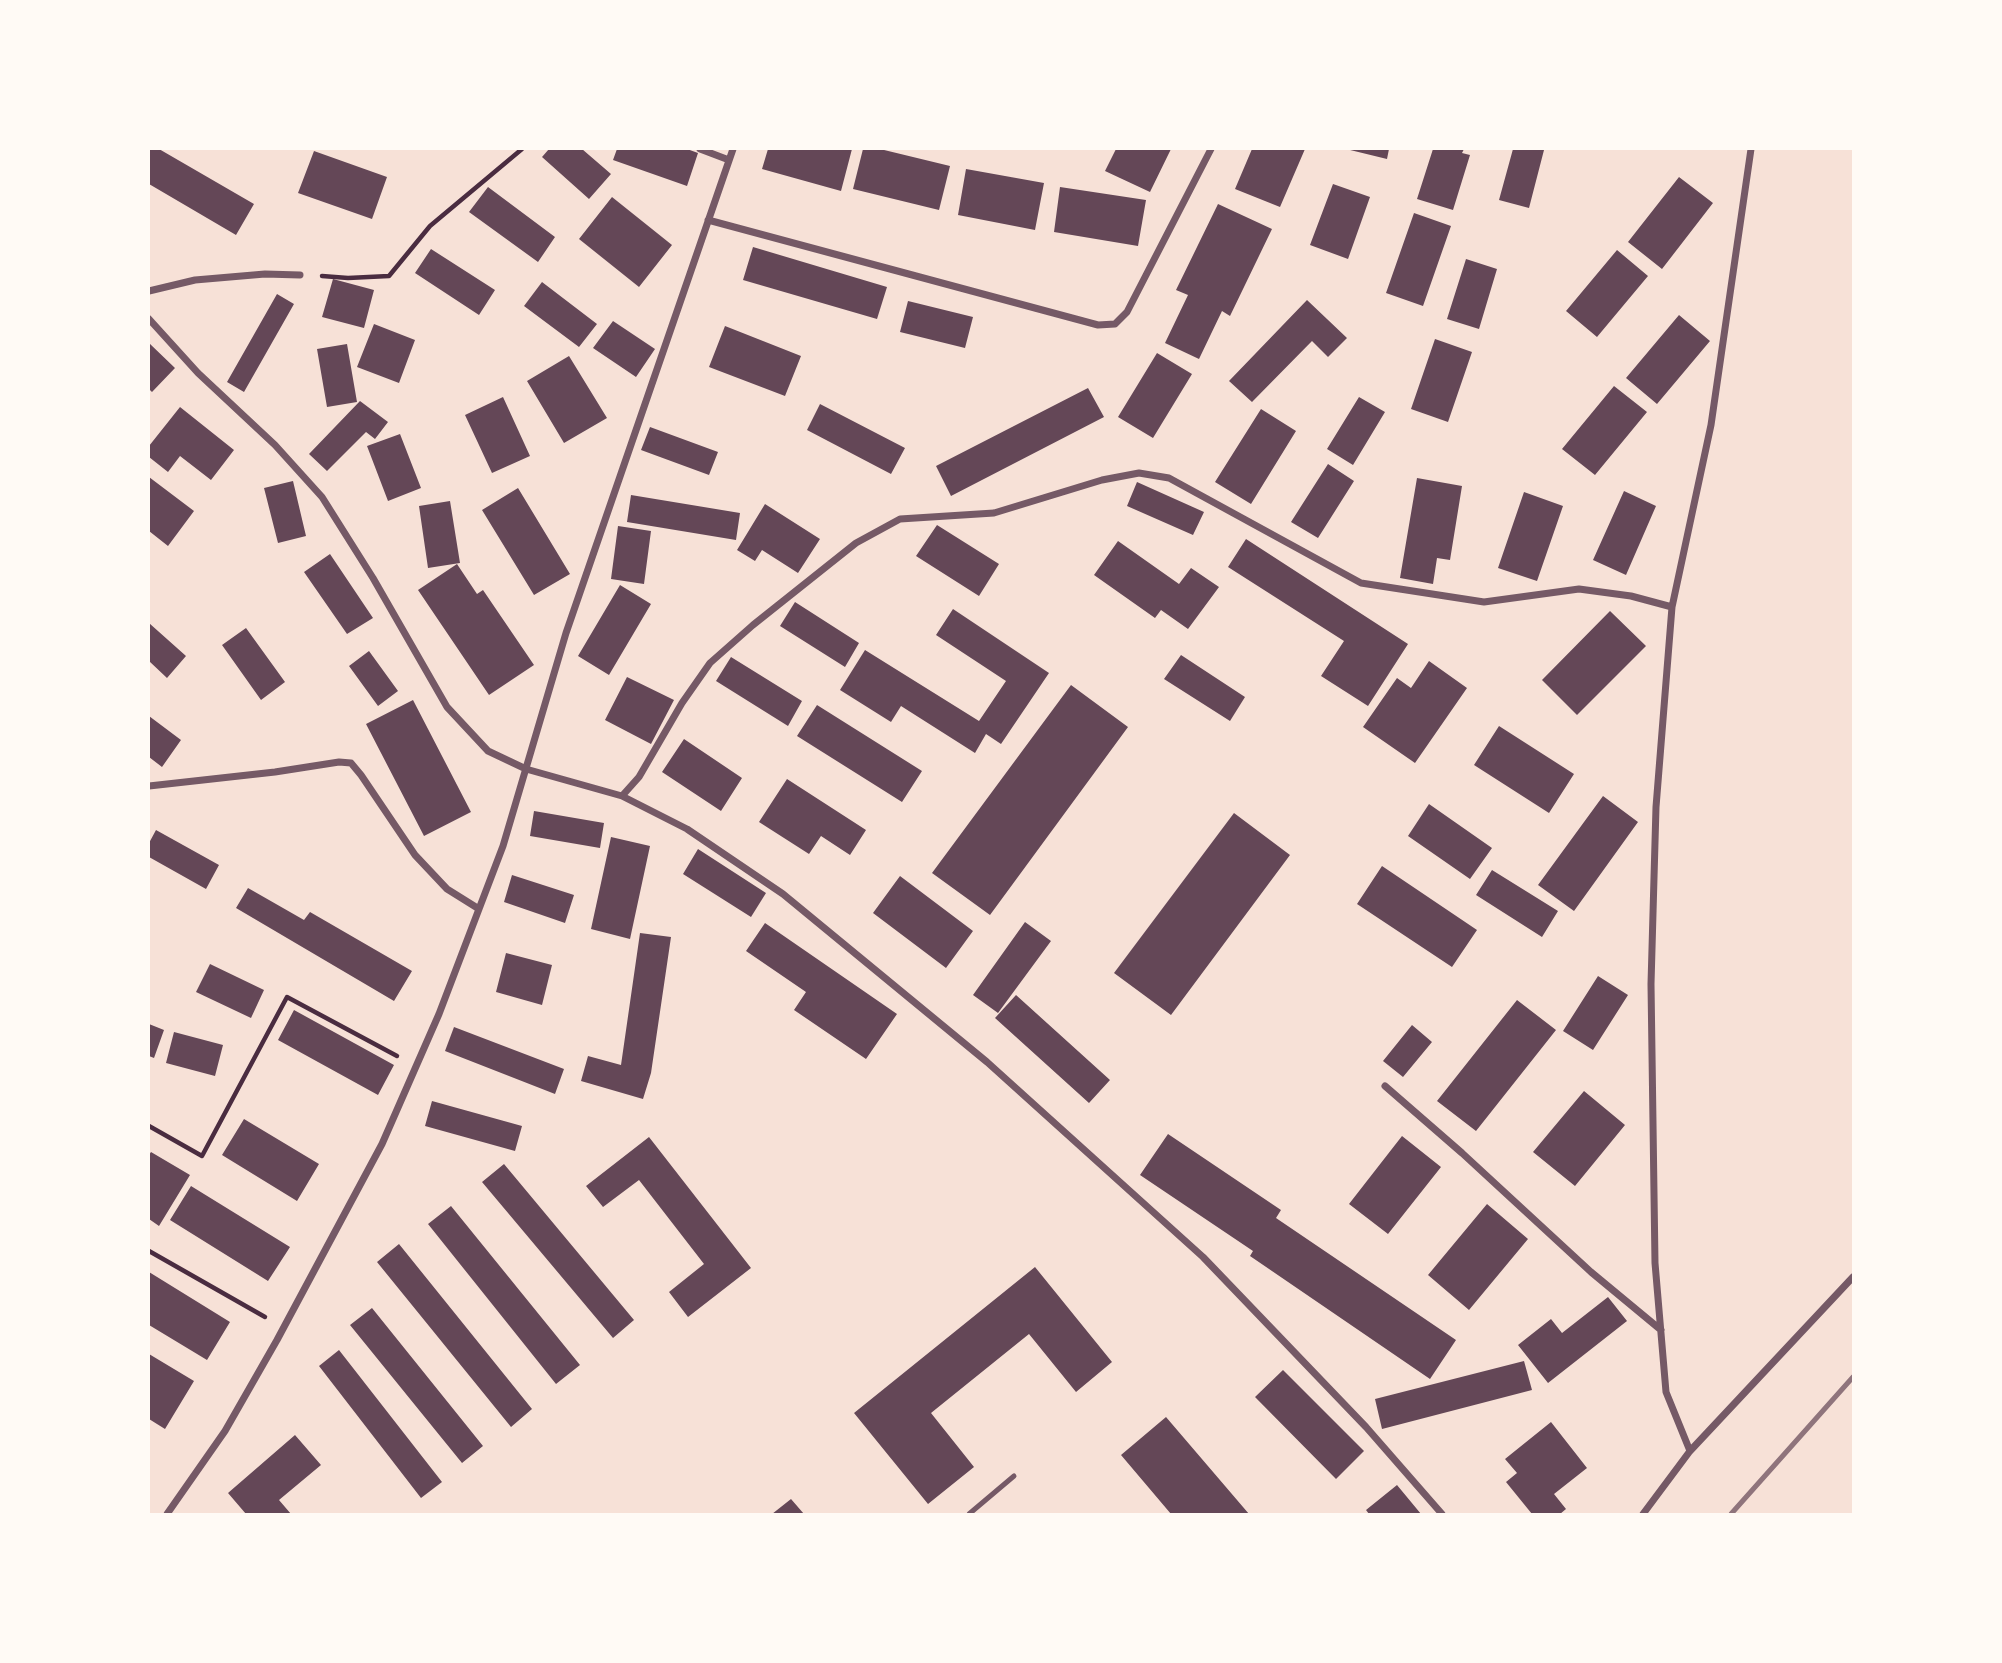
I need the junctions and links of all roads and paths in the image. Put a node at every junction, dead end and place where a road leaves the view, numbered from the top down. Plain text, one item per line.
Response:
1 (522, 149) edge
2 (700, 149) edge
3 (733, 149) edge
4 (1211, 149) edge
5 (1751, 149) edge
6 (729, 160) junction
7 (708, 220) junction
8 (300, 275) joint
9 (149, 291) edge
10 (149, 320) edge
11 (1672, 607) junction
12 (526, 769) junction
13 (149, 786) edge
14 (622, 796) junction
15 (479, 909) junction
16 (416, 1066) junction
17 (1385, 1086) dead end
18 (149, 1126) edge
19 (149, 1251) edge
20 (1853, 1277) edge
21 (284, 1328) junction
22 (1661, 1330) junction
23 (1690, 1451) junction
24 (1014, 1476) dead end
25 (167, 1514) edge
26 (969, 1514) edge
27 (1442, 1514) edge
28 (1643, 1514) edge

1 - 8 path
2 - 6 street
3 - 6 street
4 - 7 street
5 - 11 street
6 - 7 street
7 - 12 street
8 - 9 street
10 - 12 street
11 - 14 street
11 - 22 street
12 - 14 street
12 - 15 street
13 - 15 street
14 - 27 street
15 - 16 street
16 - 18 path
16 - 21 street
17 - 22 street
19 - 21 path
20 - 23 street
21 - 25 street
22 - 23 street
23 - 28 street
24 - 26 lane

